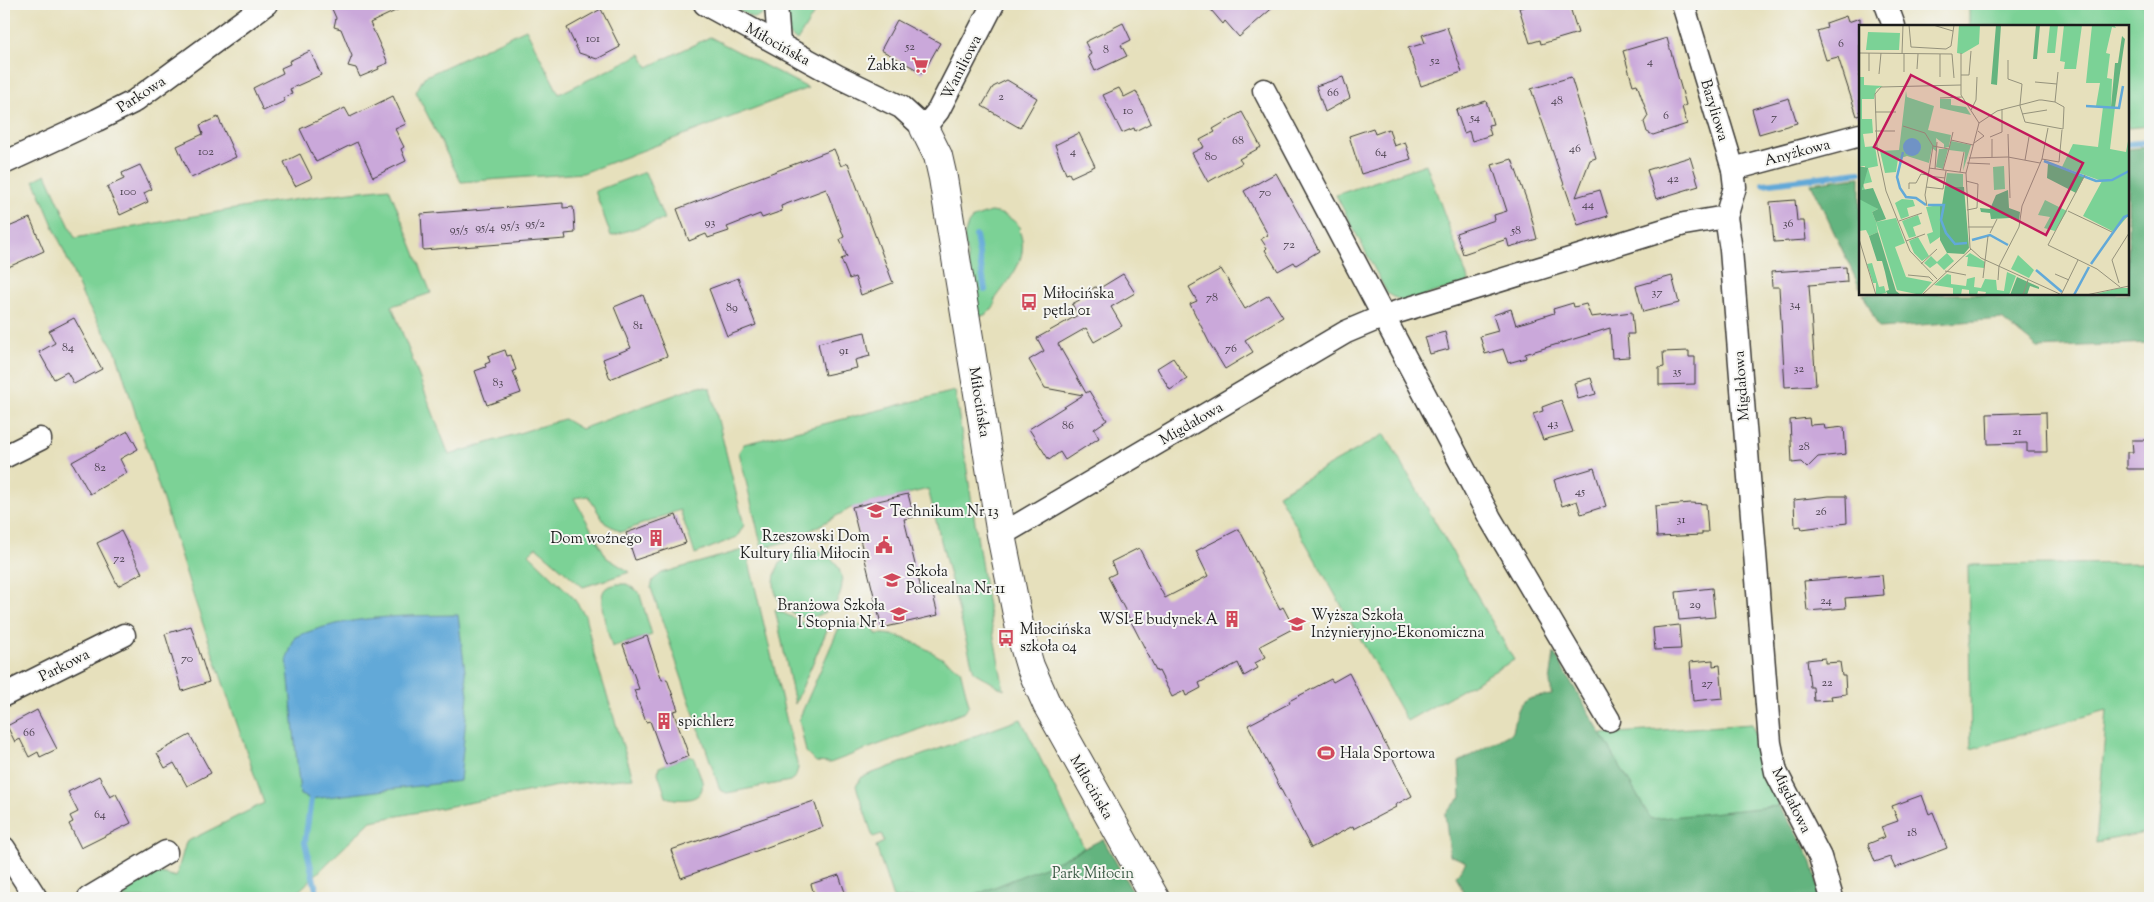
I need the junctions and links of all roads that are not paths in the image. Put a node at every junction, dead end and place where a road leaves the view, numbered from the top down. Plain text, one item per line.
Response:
1 (266, 4) edge
2 (705, 4) edge
3 (776, 4) edge
4 (993, 4) edge
5 (1683, 4) edge
6 (1886, 4) edge
7 (1894, 25) edge
8 (779, 44) junction
9 (1264, 90) dead end
10 (924, 128) junction
11 (1859, 135) edge
12 (4, 163) edge
13 (1733, 169) junction
14 (1726, 217) junction
15 (1384, 316) junction
16 (40, 439) dead end
17 (4, 457) edge
18 (1001, 534) junction
19 (124, 635) dead end
20 (4, 695) edge
21 (1609, 720) dead end
22 (4, 848) edge
23 (166, 852) dead end
24 (36, 898) edge
25 (89, 898) edge
26 (1155, 898) edge
27 (1832, 898) edge

1 - 12 street, Parkowa
2 - 8 street, Miłocińska
3 - 8 street
4 - 10 street, Waniliowa
5 - 13 street, Bazyliowa
6 - 7 street
8 - 10 street, Miłocińska
9 - 15 street
10 - 18 street, Miłocińska
11 - 13 street, Anyżkowa
13 - 14 street, Bazyliowa
14 - 15 street, Migdałowa
14 - 27 street, Migdałowa
15 - 18 street, Migdałowa
15 - 21 street
16 - 17 street
18 - 26 street, Miłocińska
19 - 20 street, Parkowa
22 - 24 street
23 - 25 street

